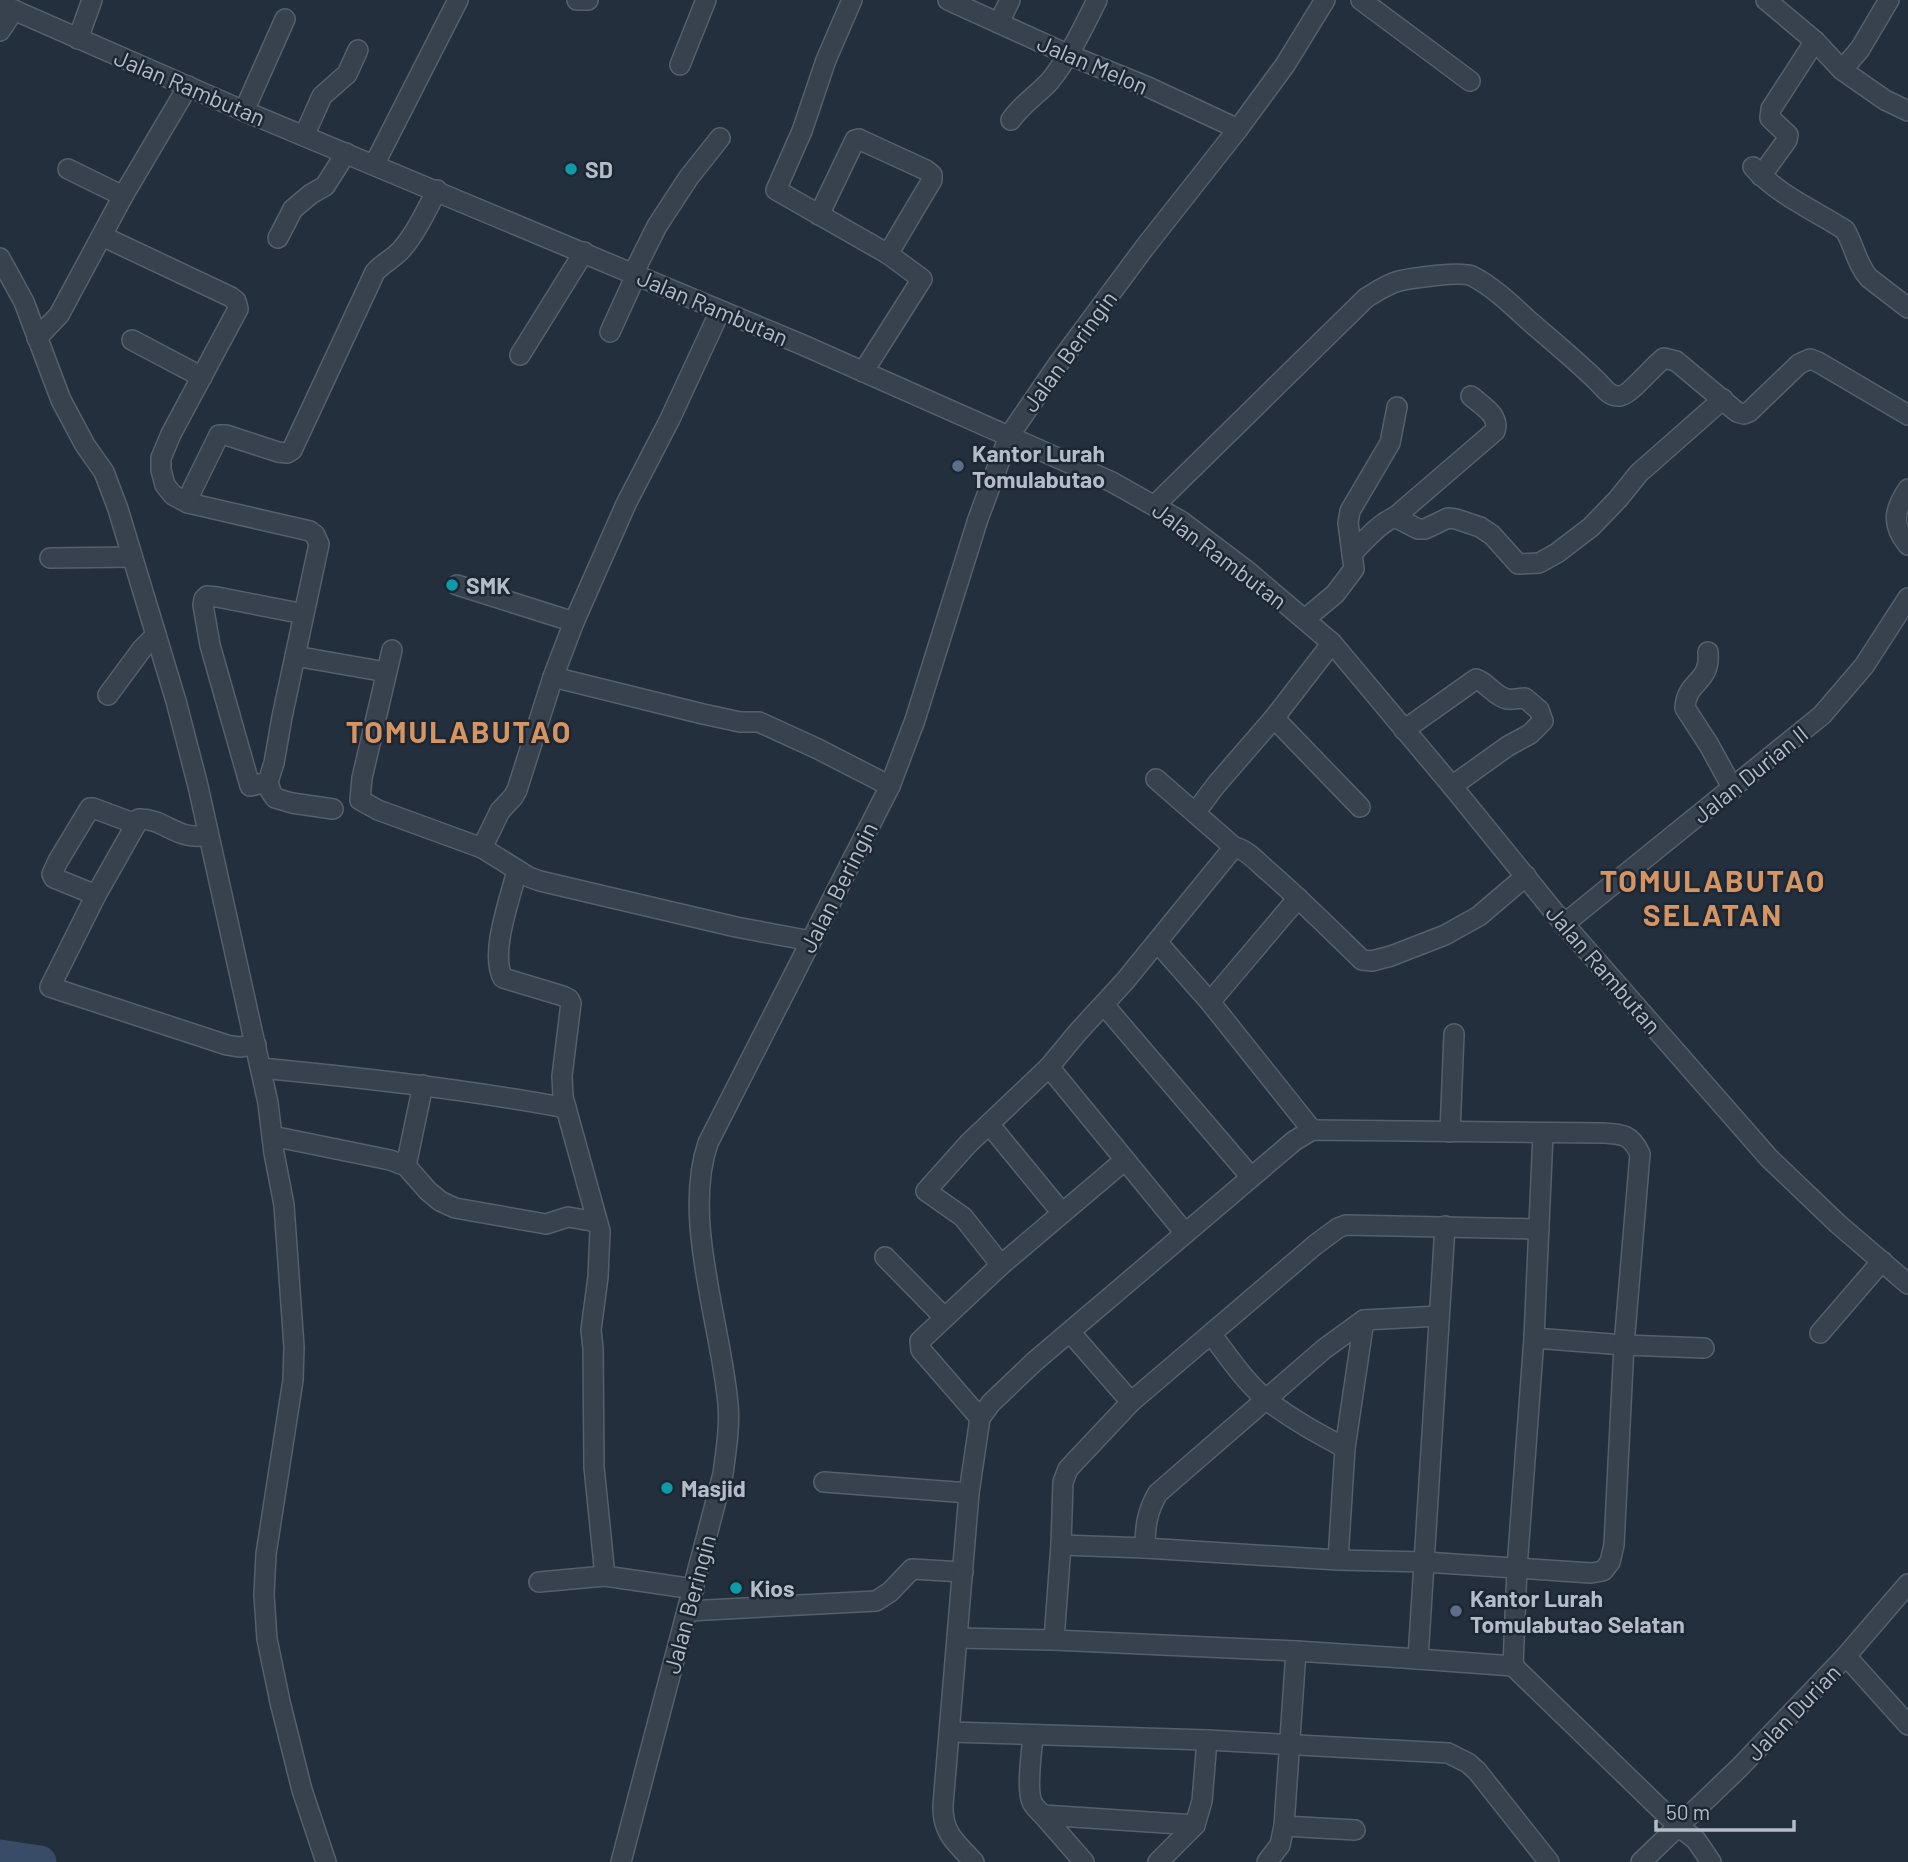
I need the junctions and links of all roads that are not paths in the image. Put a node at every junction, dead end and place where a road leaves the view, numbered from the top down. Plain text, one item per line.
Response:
1 (92, 0) edge
2 (458, 0) edge
3 (577, 0) edge
4 (588, 0) edge
5 (706, 0) edge
6 (852, 0) edge
7 (948, 0) edge
8 (1010, 0) edge
9 (1097, 0) edge
10 (1325, 0) edge
11 (1361, 0) edge
12 (1766, 0) edge
13 (1889, 0) edge
14 (8, 5) edge
15 (285, 19) dead end
16 (999, 23) junction
17 (0, 31) edge
18 (78, 39) junction
19 (1815, 41) junction
20 (358, 50) dead end
21 (1069, 55) junction
22 (680, 65) dead end
23 (1842, 70) junction
24 (1470, 80) dead end
25 (188, 86) junction
26 (244, 111) junction
27 (1908, 111) edge
28 (1011, 120) dead end
29 (1238, 129) junction
30 (304, 136) junction
31 (720, 138) dead end
32 (346, 153) junction
33 (374, 165) junction
34 (68, 169) dead end
35 (437, 190) junction
36 (123, 196) junction
37 (819, 215) junction
38 (103, 236) junction
39 (278, 238) dead end
40 (584, 252) junction
41 (888, 254) junction
42 (0, 258) edge
43 (634, 274) junction
44 (1908, 308) edge
45 (720, 311) junction
46 (610, 332) dead end
47 (37, 338) junction
48 (132, 340) dead end
49 (520, 355) dead end
50 (863, 372) junction
51 (202, 377) junction
52 (1471, 396) dead end
53 (1723, 399) junction
54 (1397, 407) dead end
55 (1908, 415) edge
56 (1009, 436) junction
57 (1908, 489) edge
58 (188, 503) junction
59 (1155, 505) junction
60 (1395, 517) junction
61 (1908, 545) edge
62 (1352, 553) junction
63 (132, 557) junction
64 (50, 558) dead end
65 (457, 585) dead end
66 (1908, 598) edge
67 (304, 614) junction
68 (1305, 619) junction
69 (574, 622) junction
70 (156, 635) junction
71 (1332, 643) junction
72 (392, 650) dead end
73 (1708, 652) dead end
74 (295, 656) junction
75 (386, 673) junction
76 (553, 677) junction
77 (108, 695) dead end
78 (1274, 718) junction
79 (1404, 730) junction
80 (1156, 779) dead end
81 (268, 782) junction
82 (890, 786) junction
83 (1452, 786) junction
84 (1733, 789) junction
85 (1360, 807) dead end
86 (333, 809) dead end
87 (1195, 813) junction
88 (136, 824) junction
89 (208, 835) junction
90 (1234, 847) junction
91 (482, 848) junction
92 (517, 870) junction
93 (1526, 876) junction
94 (96, 895) junction
95 (1298, 898) junction
96 (1564, 924) junction
97 (811, 941) junction
98 (1157, 942) junction
99 (1210, 1002) junction
100 (1104, 1005) junction
101 (1454, 1034) dead end
102 (256, 1045) junction
103 (1049, 1067) junction
104 (261, 1068) junction
105 (423, 1085) junction
106 (566, 1108) junction
107 (989, 1124) junction
108 (1312, 1130) junction
109 (1450, 1132) junction
110 (1543, 1134) junction
111 (272, 1136) junction
112 (1125, 1160) junction
113 (406, 1166) junction
114 (1251, 1177) junction
115 (1062, 1213) junction
116 (597, 1222) junction
117 (1445, 1226) junction
118 (1539, 1229) junction
119 (1185, 1233) junction
120 (885, 1257) dead end
121 (1881, 1261) junction
122 (1001, 1265) junction
123 (1908, 1284) edge
124 (944, 1317) junction
125 (1438, 1317) junction
126 (1364, 1320) junction
127 (1070, 1332) junction
128 (1819, 1333) dead end
129 (1211, 1334) junction
130 (1534, 1338) junction
131 (1624, 1345) junction
132 (1703, 1348) dead end
133 (1266, 1399) junction
134 (1131, 1402) junction
135 (980, 1418) junction
136 (1345, 1448) junction
137 (824, 1482) dead end
138 (969, 1493) junction
139 (1061, 1545) junction
140 (1144, 1548) junction
141 (1338, 1559) junction
142 (1425, 1562) junction
143 (1517, 1568) junction
144 (963, 1572) junction
145 (605, 1576) junction
146 (539, 1582) dead end
147 (1908, 1584) edge
148 (694, 1589) junction
149 (688, 1611) junction
150 (957, 1638) junction
151 (1054, 1640) junction
152 (1296, 1651) junction
153 (1846, 1656) junction
154 (1418, 1659) junction
155 (1513, 1666) junction
156 (1908, 1725) edge
157 (950, 1732) junction
158 (1033, 1735) junction
159 (1207, 1741) junction
160 (1289, 1745) junction
161 (1042, 1815) junction
162 (1195, 1825) junction
163 (1284, 1826) junction
164 (1678, 1826) junction
165 (1354, 1830) dead end
166 (1274, 1859) edge
167 (326, 1862) edge
168 (621, 1862) edge
169 (974, 1862) edge
170 (1084, 1862) edge
171 (1158, 1862) edge
172 (1549, 1862) edge
173 (1640, 1862) edge
174 (1711, 1862) edge

1 - 18 street
2 - 33 street
3 - 4 street
5 - 22 street
6 - 37 street
7 - 16 street, Jalan Melon
8 - 16 street
9 - 21 street
10 - 29 street, Jalan Beringin
11 - 24 street
12 - 19 street
13 - 23 street
14 - 17 street
14 - 18 street, Jalan Rambutan
15 - 26 street
16 - 21 street, Jalan Melon
18 - 25 street, Jalan Rambutan
19 - 23 street
19 - 44 street
20 - 30 street
21 - 28 street
21 - 29 street, Jalan Melon
23 - 27 street
25 - 26 street, Jalan Rambutan
25 - 36 street
26 - 30 street, Jalan Rambutan
29 - 56 street, Jalan Beringin
30 - 32 street, Jalan Rambutan
31 - 43 street
32 - 33 street, Jalan Rambutan
32 - 39 street
33 - 35 street, Jalan Rambutan
34 - 36 street
35 - 40 street, Jalan Rambutan
35 - 58 street
36 - 38 street
37 - 41 street
37 - 41 street
38 - 47 street
38 - 51 street
40 - 43 street, Jalan Rambutan
40 - 49 street
41 - 50 street
42 - 47 street
43 - 45 street, Jalan Rambutan
43 - 46 street
45 - 50 street, Jalan Rambutan
45 - 69 street
47 - 63 street
48 - 51 street
50 - 56 street, Jalan Rambutan
51 - 58 street
52 - 60 street
53 - 55 street
53 - 59 street
53 - 60 street
54 - 62 street
56 - 59 street, Jalan Rambutan
56 - 82 street, Jalan Beringin
57 - 61 street
58 - 67 street
59 - 68 street, Jalan Rambutan
60 - 62 street
62 - 68 street
63 - 64 street
63 - 70 street
65 - 69 street
66 - 84 street, Jalan Durian II
67 - 74 street
67 - 81 street
68 - 71 street, Jalan Rambutan
69 - 76 street
70 - 77 street
70 - 89 street
71 - 78 street
71 - 79 street, Jalan Rambutan
72 - 75 street
73 - 84 street
74 - 75 street
74 - 81 street
75 - 91 street
76 - 82 street
76 - 91 street
78 - 85 street
78 - 87 street
79 - 83 street, Jalan Rambutan
79 - 83 street
80 - 87 street
81 - 86 street
82 - 97 street, Jalan Beringin
83 - 93 street, Jalan Rambutan
84 - 96 street, Jalan Durian II
87 - 90 street
88 - 89 street
88 - 94 street
88 - 94 street
89 - 102 street
90 - 95 street
90 - 98 street
91 - 92 street
92 - 97 street
92 - 106 street
93 - 95 street
93 - 96 street, Jalan Rambutan
94 - 102 street
95 - 99 street
96 - 121 street, Jalan Rambutan
97 - 148 street, Jalan Beringin
98 - 99 street
98 - 100 street
99 - 108 street
100 - 103 street
100 - 114 street
101 - 109 street
102 - 104 street
103 - 107 street
103 - 112 street
104 - 105 street
104 - 111 street
105 - 106 street
105 - 113 street
106 - 116 street
107 - 115 street
107 - 122 street
108 - 109 street
108 - 114 street
109 - 110 street
110 - 118 street
110 - 131 street
111 - 113 street
111 - 167 street
112 - 115 street
112 - 119 street
113 - 116 street
114 - 119 street
115 - 122 street
116 - 145 street
117 - 118 street
117 - 125 street
117 - 129 street
118 - 130 street
119 - 127 street
120 - 124 street
121 - 123 street, Jalan Rambutan
121 - 128 street
122 - 124 street
124 - 135 street
125 - 126 street
125 - 142 street
126 - 133 street
126 - 136 street
127 - 134 street
127 - 135 street
129 - 133 street
129 - 134 street
130 - 131 street
130 - 143 street
131 - 132 street
131 - 143 street
133 - 136 street
133 - 140 street
134 - 139 street
135 - 138 street
136 - 141 street
137 - 138 street
138 - 144 street
139 - 140 street
139 - 151 street
140 - 141 street
141 - 142 street
142 - 143 street
142 - 154 street
143 - 155 street
144 - 149 street
144 - 150 street
145 - 146 street
145 - 148 street
147 - 153 street, Jalan Durian
148 - 149 street, Jalan Beringin
149 - 168 street, Jalan Beringin
150 - 151 street
150 - 157 street
151 - 152 street
152 - 154 street
152 - 160 street
153 - 156 street
153 - 164 street, Jalan Durian
154 - 155 street
155 - 164 street
157 - 158 street
157 - 169 street
158 - 159 street
158 - 161 street
159 - 160 street
159 - 162 street
160 - 163 street
160 - 172 street
161 - 162 street
161 - 170 street
162 - 171 street
163 - 165 street
163 - 166 street
164 - 173 street, Jalan Durian
164 - 174 street

